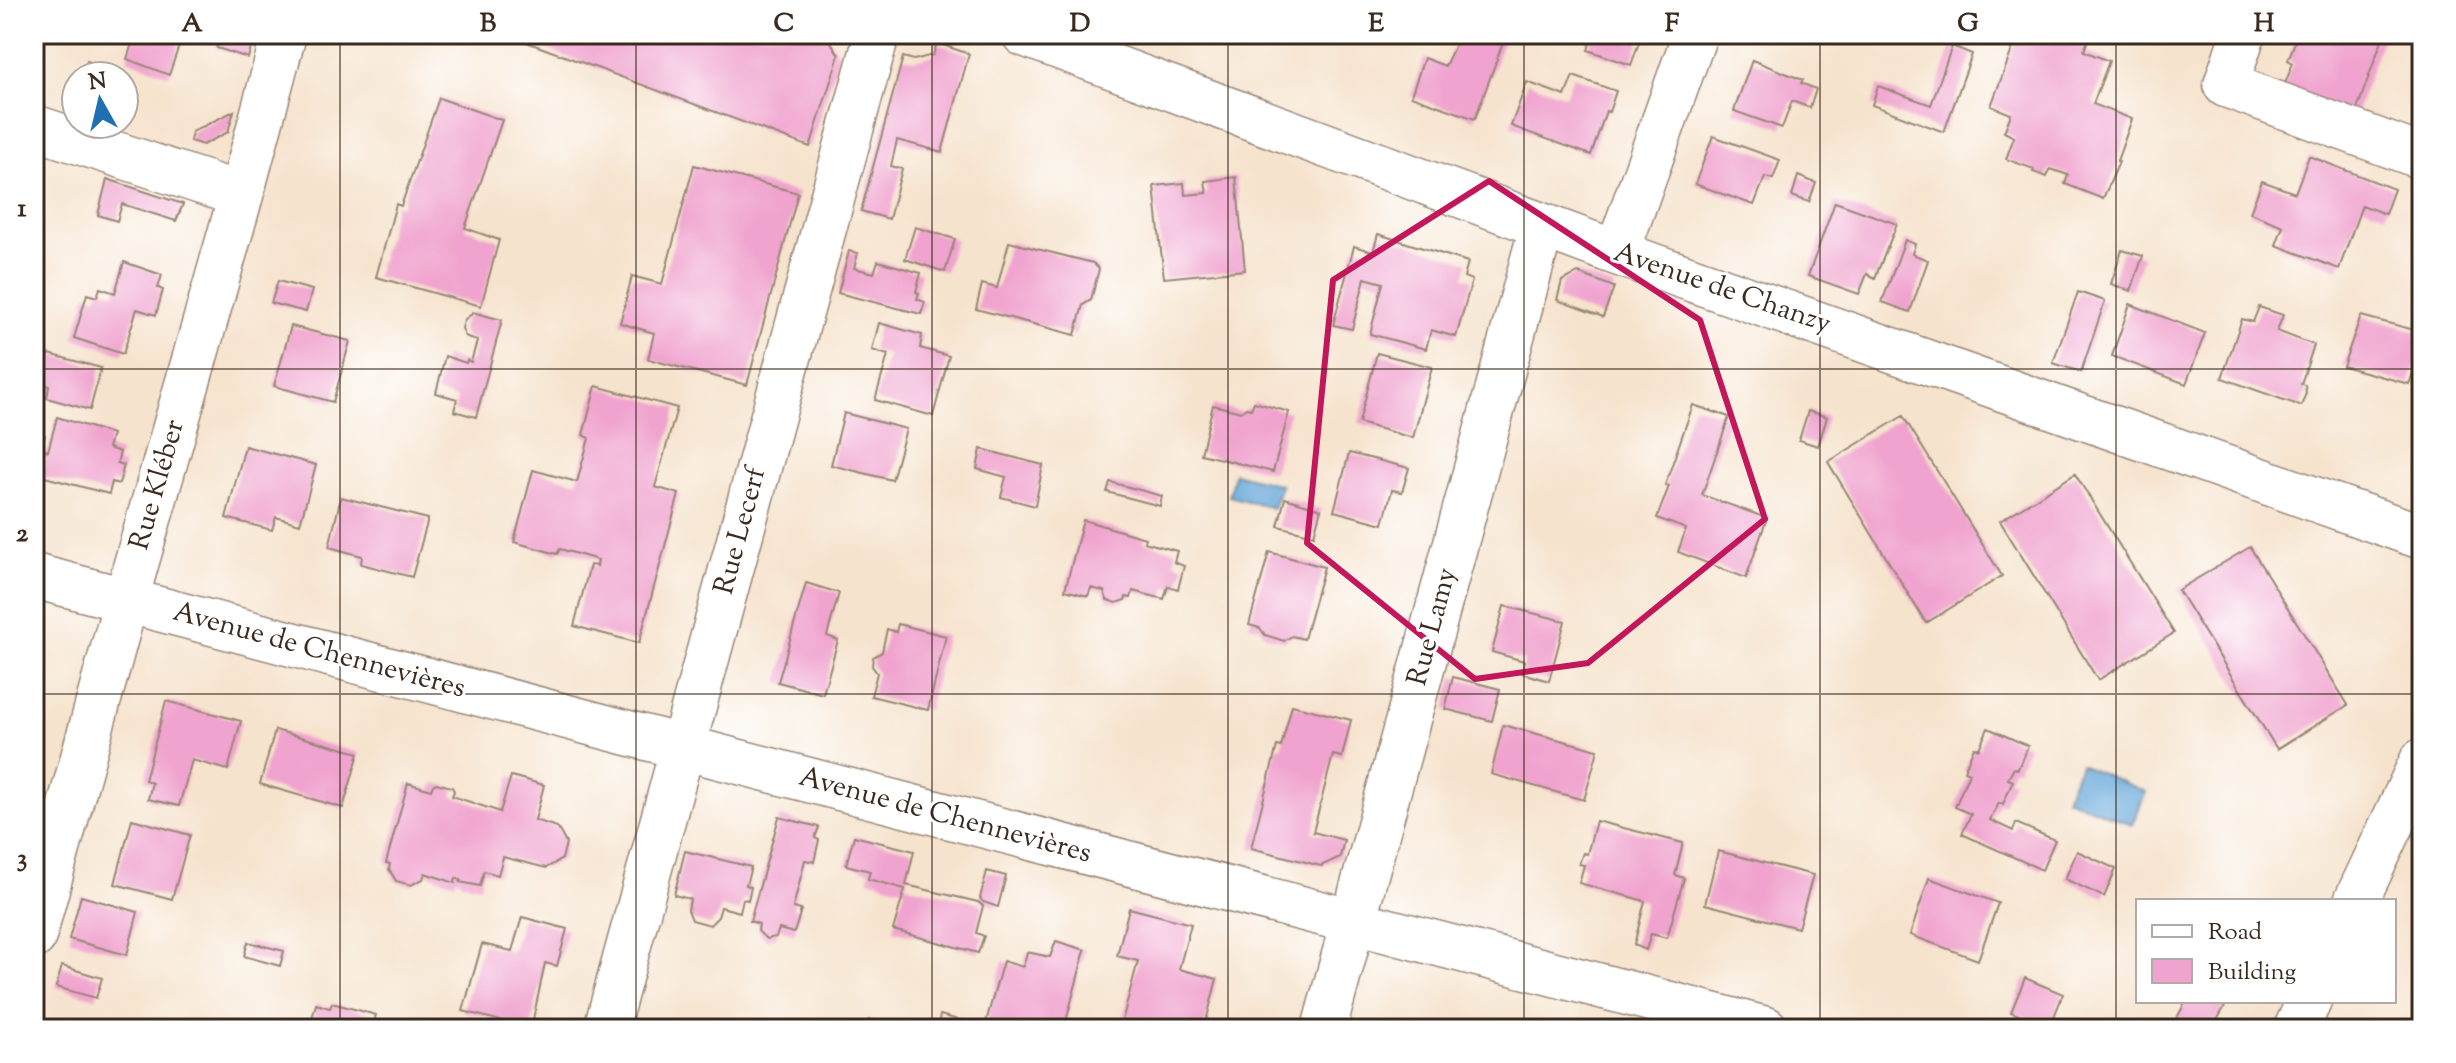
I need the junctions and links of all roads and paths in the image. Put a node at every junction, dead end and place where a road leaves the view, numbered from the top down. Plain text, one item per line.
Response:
1 (284, 34) edge
2 (877, 34) edge
3 (1024, 34) edge
4 (1695, 34) edge
5 (2243, 34) edge
6 (34, 127) edge
7 (2422, 157) edge
8 (241, 195) junction
9 (1542, 226) junction
10 (1617, 253) junction
11 (2422, 537) edge
12 (34, 576) edge
13 (125, 600) junction
14 (683, 748) junction
15 (2422, 761) edge
16 (2357, 899) edge
17 (1353, 922) junction
18 (34, 936) edge
19 (2308, 1003) edge
20 (2422, 1020) edge
21 (606, 1029) edge
22 (1324, 1029) edge
23 (1766, 1029) edge
24 (2296, 1029) edge
25 (2416, 1029) edge

1 - 8 street, Rue Kléber
2 - 14 street, Rue Lecerf
3 - 9 street, Avenue de Chanzy
4 - 10 street
5 - 7 street
6 - 8 street
8 - 13 street, Rue Kléber
9 - 10 street, Avenue de Chanzy
9 - 17 street, Rue Lamy
10 - 11 street, Avenue de Chanzy
12 - 13 street, Avenue de Chennevières
13 - 14 street, Avenue de Chennevières
13 - 18 street, Rue Kléber
14 - 17 street, Avenue de Chennevières
14 - 21 street, Rue Lecerf
15 - 16 street
17 - 22 street, Rue Lamy
17 - 23 street, Avenue de Chennevières
19 - 24 street
20 - 25 path

